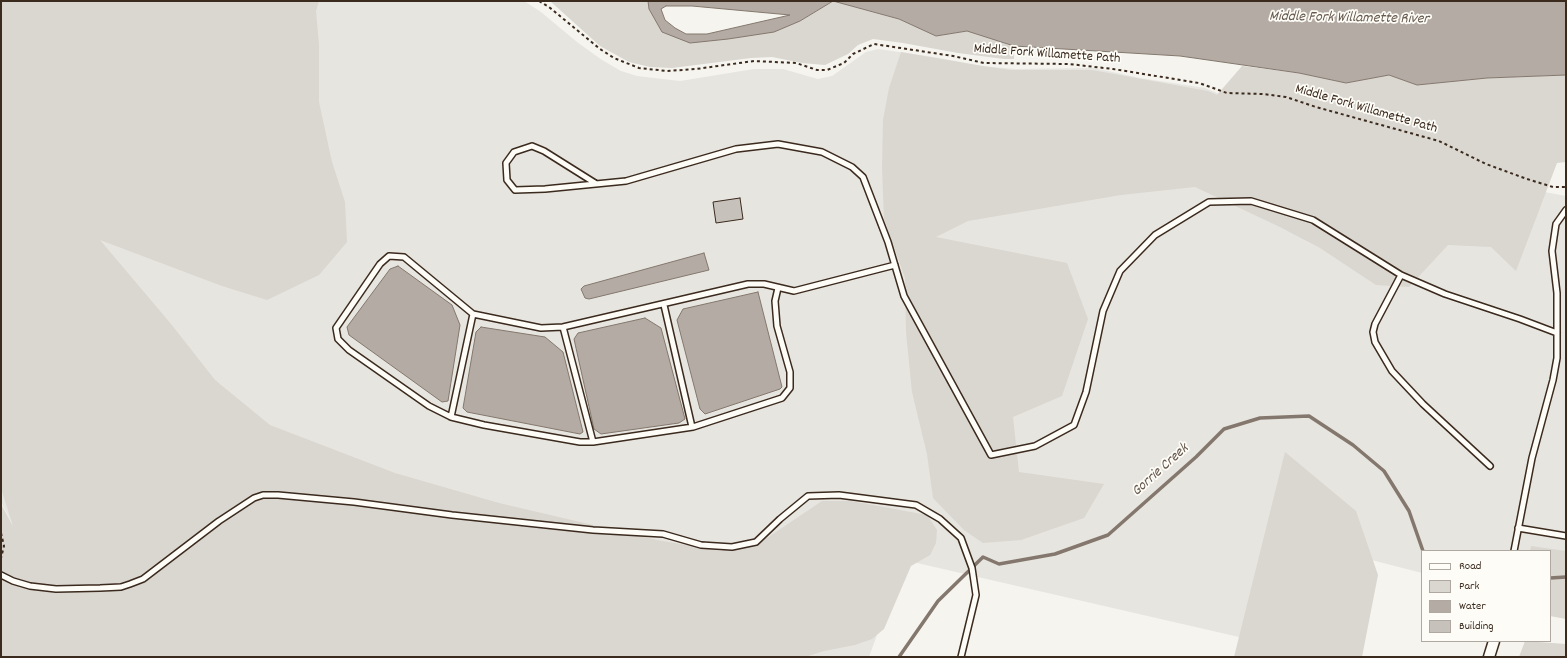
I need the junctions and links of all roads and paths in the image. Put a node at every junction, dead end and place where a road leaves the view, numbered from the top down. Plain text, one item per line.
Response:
1 (539, 1) edge
2 (595, 183) junction
3 (1566, 187) edge
4 (1566, 210) edge
5 (895, 265) junction
6 (1401, 275) junction
7 (778, 288) junction
8 (664, 305) junction
9 (473, 314) junction
10 (563, 327) junction
11 (1557, 332) junction
12 (451, 417) junction
13 (692, 427) junction
14 (593, 442) junction
15 (1490, 466) dead end
16 (1518, 528) junction
17 (1, 533) edge
18 (1566, 536) edge
19 (1514, 550) edge
20 (1, 558) edge
21 (1, 575) edge
22 (1494, 642) edge
23 (961, 657) edge
24 (1489, 657) edge

1 - 3 path, Middle Fork Willamette Path
2 - 2 lane
2 - 5 lane
4 - 11 lane
5 - 6 lane
5 - 7 lane
6 - 11 lane
6 - 15 lane
7 - 8 lane
7 - 13 lane
8 - 10 lane
8 - 13 lane
9 - 10 lane
9 - 12 lane
9 - 12 lane
10 - 14 lane
11 - 16 lane
12 - 14 lane
13 - 14 lane
16 - 18 lane
16 - 19 lane
17 - 20 path
21 - 23 lane
22 - 24 street

